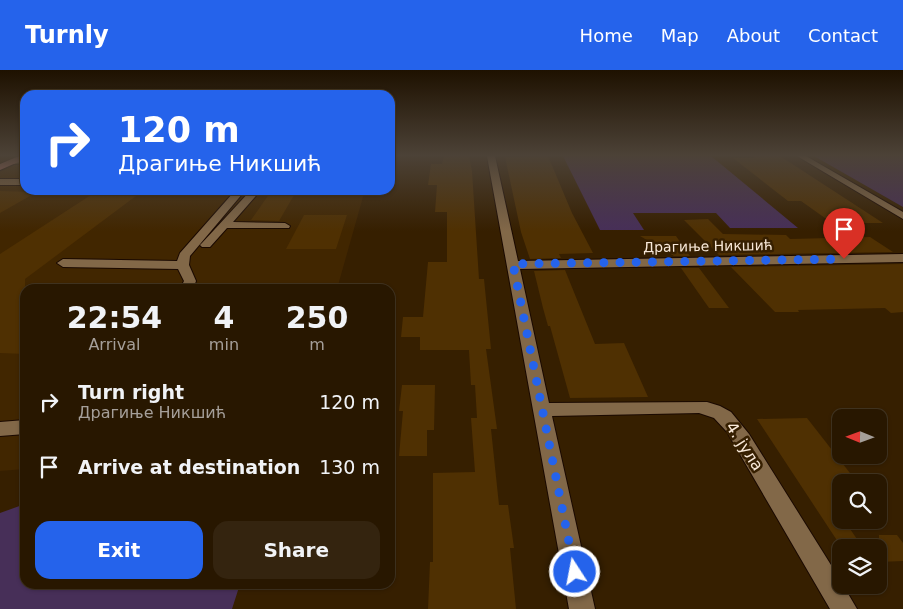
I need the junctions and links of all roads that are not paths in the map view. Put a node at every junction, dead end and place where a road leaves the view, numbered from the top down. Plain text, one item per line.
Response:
1 (496, 181) edge
2 (844, 181) edge
3 (0, 182) edge
4 (20, 182) edge
5 (236, 195) edge
6 (252, 195) edge
7 (903, 216) edge
8 (225, 225) junction
9 (285, 226) dead end
10 (206, 246) dead end
11 (903, 258) edge
12 (62, 263) dead end
13 (513, 264) junction
14 (183, 266) junction
15 (188, 284) edge
16 (543, 410) junction
17 (20, 428) edge
18 (0, 429) edge
19 (582, 609) edge
20 (844, 609) edge

1 - 13 street
2 - 7 street
3 - 4 street
5 - 14 street
6 - 8 street
8 - 9 street
8 - 10 street
11 - 13 street, Драгиње Никшић
12 - 14 street
13 - 16 street
14 - 15 street
16 - 19 street
16 - 20 street, 4. јула
17 - 18 street

